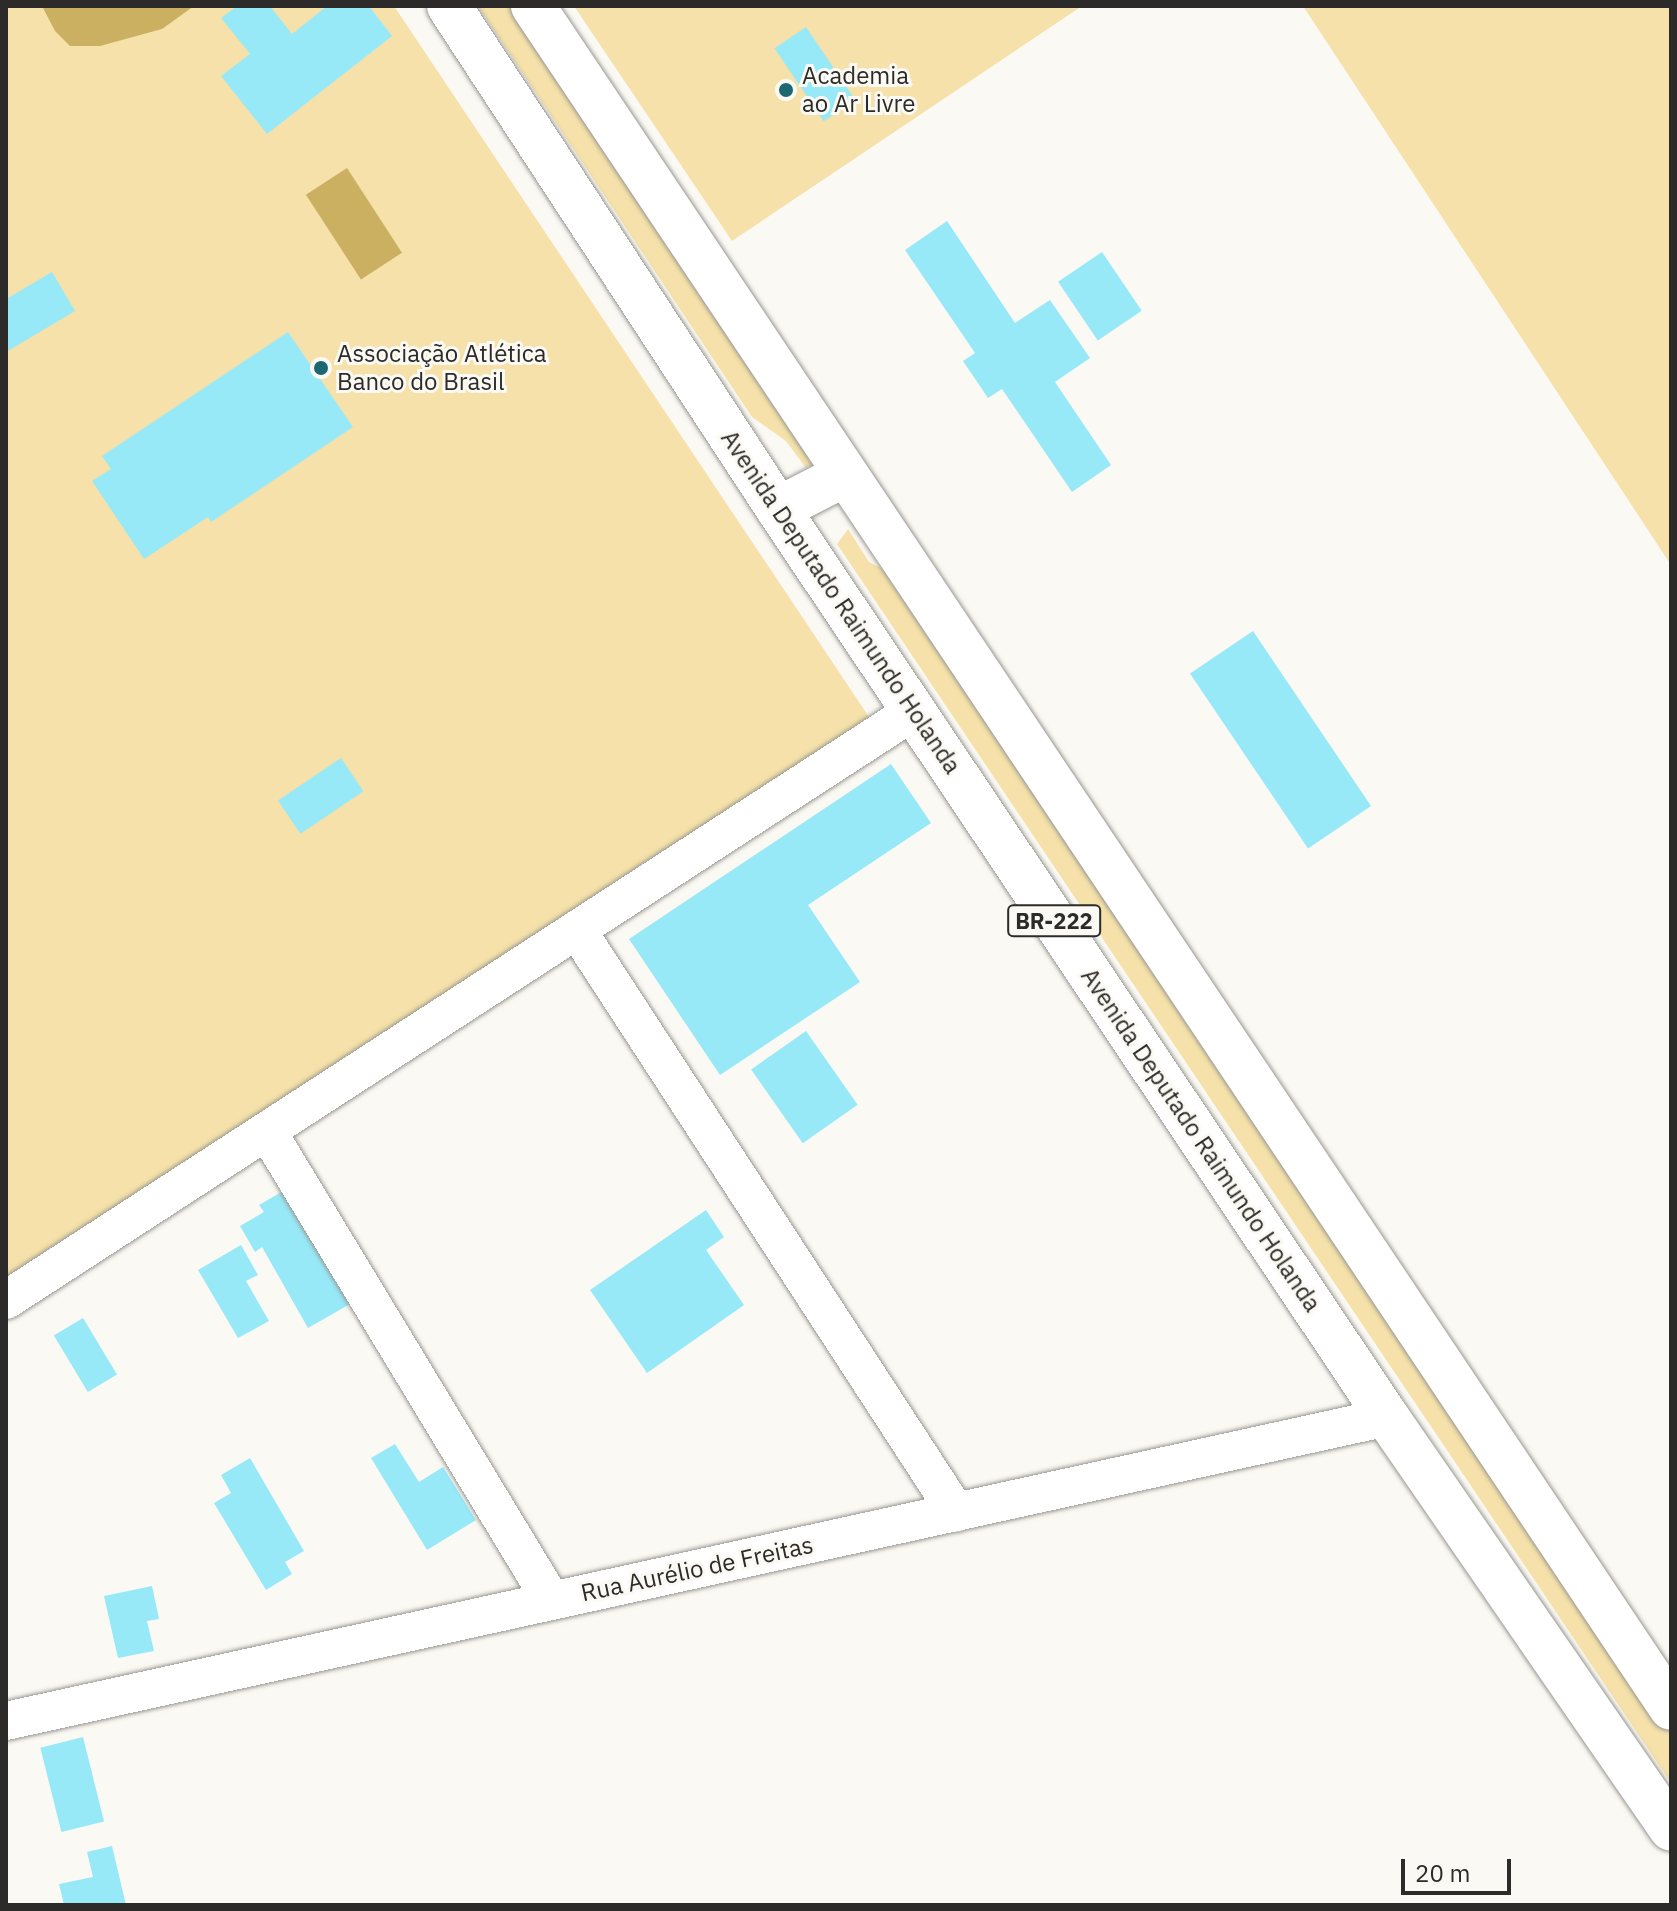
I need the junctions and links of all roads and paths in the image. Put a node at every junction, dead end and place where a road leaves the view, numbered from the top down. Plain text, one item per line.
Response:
1 (449, 6) edge
2 (533, 6) edge
3 (846, 474) junction
4 (778, 509) junction
5 (914, 711) junction
6 (577, 930) junction
7 (267, 1131) junction
8 (6, 1300) edge
9 (1387, 1417) junction
10 (956, 1512) junction
11 (551, 1600) junction
12 (1671, 1708) edge
13 (6, 1721) edge
14 (1671, 1828) edge

1 - 4 main road, Avenida Deputado Raimundo Holanda / BR-222
2 - 3 main road, BR-222
3 - 4 main road
3 - 12 main road, BR-222
4 - 5 main road, Avenida Deputado Raimundo Holanda / BR-222
5 - 6 street
5 - 9 main road, Avenida Deputado Raimundo Holanda / BR-222
6 - 7 street
6 - 10 street
7 - 8 street
7 - 11 street
9 - 10 street, Rua Aurélio de Freitas
9 - 14 main road, Avenida Deputado Raimundo Holanda / BR-222
10 - 11 street, Rua Aurélio de Freitas
11 - 13 street, Rua Aurélio de Freitas

